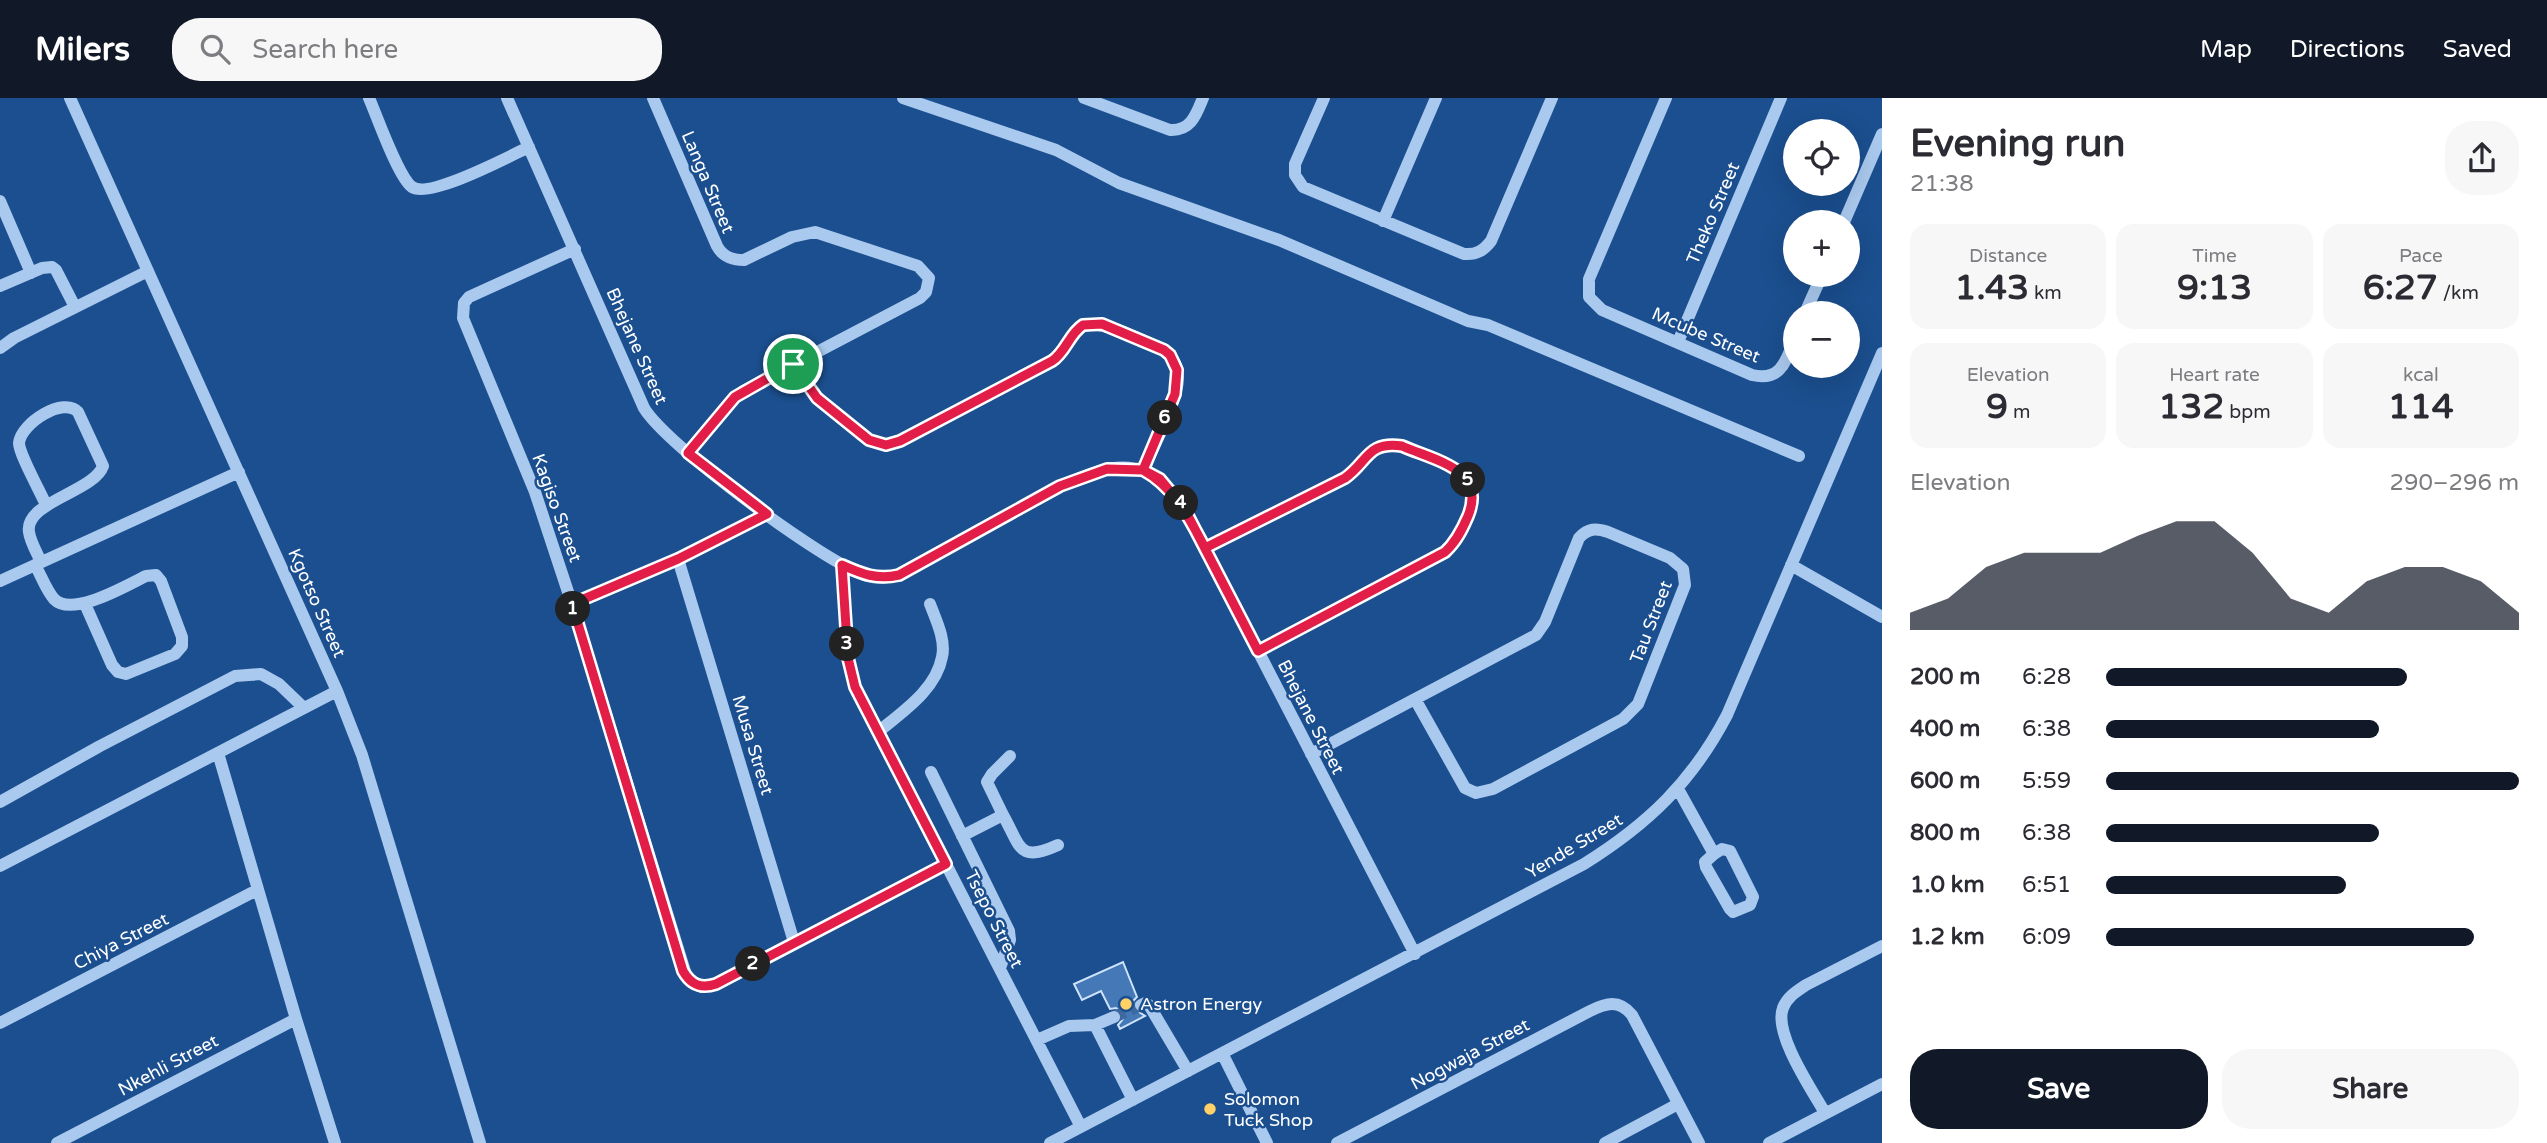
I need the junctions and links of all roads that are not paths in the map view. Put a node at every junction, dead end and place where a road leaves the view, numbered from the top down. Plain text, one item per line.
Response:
1 (70, 98) edge
2 (369, 98) edge
3 (507, 98) edge
4 (653, 98) edge
5 (902, 98) edge
6 (1203, 98) edge
7 (1324, 98) edge
8 (1436, 98) edge
9 (1552, 98) edge
10 (1667, 98) edge
11 (1781, 98) edge
12 (1091, 99) edge
13 (1882, 134) edge
14 (529, 148) junction
15 (0, 201) edge
16 (1849, 210) edge
17 (1383, 220) junction
18 (575, 248) junction
19 (148, 271) junction
20 (31, 272) junction
21 (0, 286) edge
22 (75, 307) junction
23 (1678, 342) junction
24 (0, 348) edge
25 (1882, 353) edge
26 (793, 364) junction
27 (1783, 364) edge
28 (688, 453) junction
29 (1799, 456) dead end
30 (1143, 470) junction
31 (239, 472) junction
32 (46, 505) junction
33 (767, 514) junction
34 (1205, 548) junction
35 (678, 559) junction
36 (38, 563) junction
37 (842, 565) junction
38 (1791, 565) junction
39 (1, 579) edge
40 (85, 604) junction
41 (572, 604) junction
42 (930, 604) dead end
43 (1882, 617) edge
44 (1258, 651) junction
45 (337, 691) junction
46 (1415, 699) junction
47 (304, 708) junction
48 (878, 732) junction
49 (218, 753) junction
50 (1311, 754) junction
51 (1010, 756) dead end
52 (931, 772) dead end
53 (1678, 789) junction
54 (0, 802) edge
55 (1003, 815) junction
56 (962, 836) junction
57 (1058, 845) dead end
58 (1714, 854) junction
59 (946, 864) junction
60 (0, 866) edge
61 (257, 890) junction
62 (794, 942) junction
63 (1882, 946) edge
64 (1415, 954) junction
65 (1000, 968) junction
66 (1141, 1005) dead end
67 (1114, 1017) tunnel mouth
68 (296, 1018) junction
69 (0, 1023) edge
70 (1095, 1025) junction
71 (1037, 1040) junction
72 (1222, 1053) junction
73 (1188, 1071) junction
74 (1882, 1084) edge
75 (1133, 1100) junction
76 (1678, 1104) junction
77 (1825, 1113) junction
78 (1081, 1127) junction
79 (57, 1143) edge
80 (335, 1143) edge
81 (480, 1143) edge
82 (1050, 1143) edge
83 (1267, 1143) edge
84 (1337, 1143) edge
85 (1605, 1143) edge
86 (1699, 1143) edge
87 (1769, 1143) edge

1 - 19 street, Kgotso Street
2 - 14 street
3 - 14 street, Bhejane Street
4 - 26 street, Langa Street
5 - 29 street
6 - 12 street
7 - 17 street
8 - 17 street
9 - 17 street
10 - 23 street, Mcube Street
11 - 23 street, Theko Street
13 - 16 street
14 - 18 street, Bhejane Street
15 - 20 street
18 - 28 street, Bhejane Street
18 - 41 street, Kagiso Street
19 - 22 street
19 - 31 street, Kgotso Street
20 - 21 street
20 - 22 street
22 - 24 street
23 - 27 street, Mcube Street
25 - 38 street, Yende Street
26 - 28 street, Langa Street
26 - 30 street
28 - 33 street, Bhejane Street
30 - 34 street, Bhejane Street
30 - 37 street, Bhejane Street
31 - 36 street
31 - 45 street, Kgotso Street
32 - 32 street
32 - 36 street
33 - 35 street
33 - 37 street, Bhejane Street
34 - 44 street, Bhejane Street
34 - 44 street
35 - 41 street
35 - 62 street, Musa Street
36 - 39 street
36 - 40 street
37 - 48 street, Tsepo Street
38 - 43 street
38 - 53 street, Yende Street
40 - 40 street
41 - 62 street, Kagiso Street
42 - 48 street
44 - 50 street, Bhejane Street
45 - 47 street
45 - 81 street, Kgotso Street
46 - 46 street, Tau Street
46 - 50 street, Tau Street
47 - 49 street
47 - 54 street
48 - 59 street, Tsepo Street
49 - 60 street
49 - 61 street
50 - 64 street, Bhejane Street
51 - 55 street
52 - 56 street
53 - 58 street
53 - 64 street, Yende Street
55 - 56 street
55 - 57 street
56 - 65 street
58 - 58 street
59 - 62 street
59 - 65 street, Tsepo Street
61 - 68 street
61 - 69 street, Chiya Street
63 - 77 street
64 - 72 street, Yende Street
65 - 71 street, Tsepo Street
66 - 73 street
67 - 70 street
68 - 79 street, Nkehli Street
68 - 80 street
70 - 71 street
70 - 75 street
71 - 78 street, Tsepo Street
72 - 73 street, Yende Street
72 - 83 street
73 - 75 street, Yende Street
74 - 77 street
75 - 78 street, Yende Street
76 - 84 street, Nogwaja Street
76 - 85 street
76 - 86 street
77 - 87 street
78 - 82 street, Yende Street

